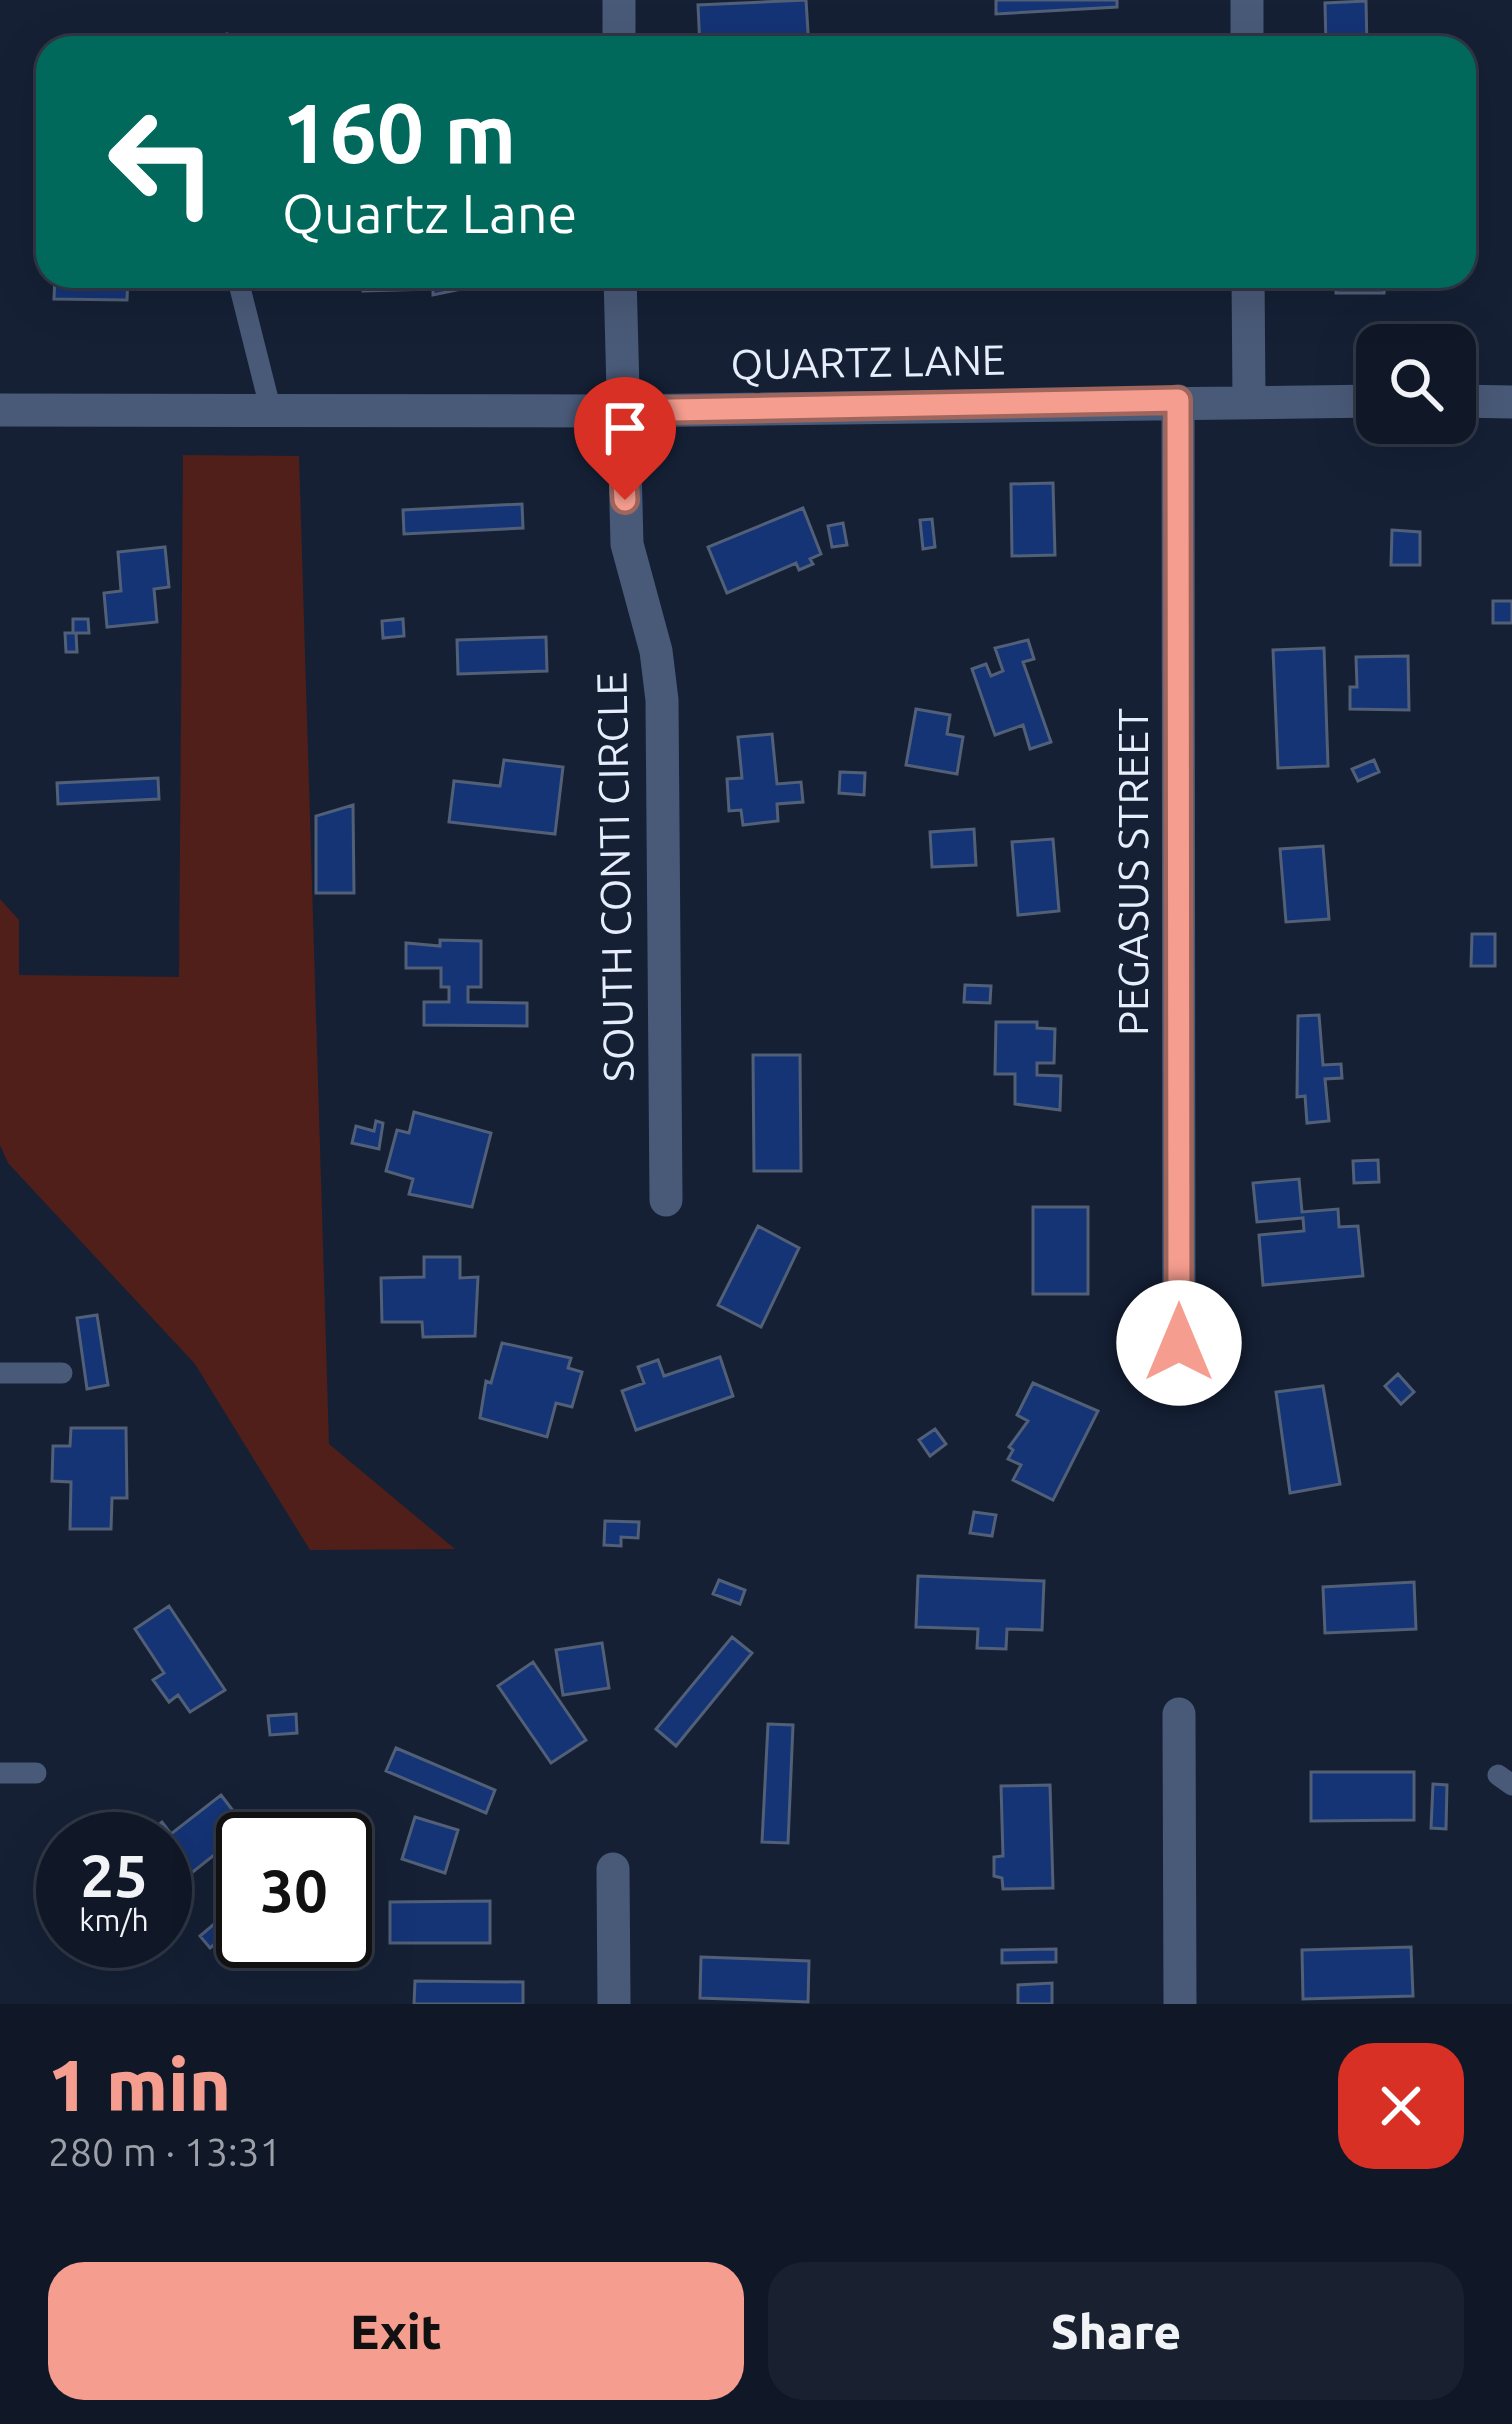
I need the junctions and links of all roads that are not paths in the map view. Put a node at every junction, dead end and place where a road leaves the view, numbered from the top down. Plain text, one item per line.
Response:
1 (619, 0) edge
2 (1247, 0) edge
3 (619, 36) edge
4 (1247, 36) edge
5 (241, 288) edge
6 (620, 288) edge
7 (1248, 288) edge
8 (1178, 400) junction
9 (1249, 400) junction
10 (1356, 401) edge
11 (1476, 401) edge
12 (1512, 402) edge
13 (0, 410) edge
14 (271, 411) junction
15 (620, 411) junction
16 (666, 1200) dead end
17 (1179, 1343) dead end
18 (0, 1373) edge
19 (62, 1373) dead end
20 (1179, 1714) dead end
21 (0, 1773) edge
22 (36, 1773) dead end
23 (614, 1870) dead end
24 (614, 2004) edge
25 (1180, 2004) edge

1 - 3 street
2 - 4 street
5 - 14 lane
6 - 15 street, SOUTH CONTI CIRCLE
7 - 9 street
8 - 9 street, QUARTZ LANE
8 - 15 street, QUARTZ LANE
8 - 17 street, PEGASUS STREET
9 - 10 street, QUARTZ LANE
11 - 12 street
13 - 14 street, QUARTZ LANE
14 - 15 street, QUARTZ LANE
15 - 16 street, SOUTH CONTI CIRCLE
18 - 19 lane
20 - 25 street
21 - 22 lane
23 - 24 street

